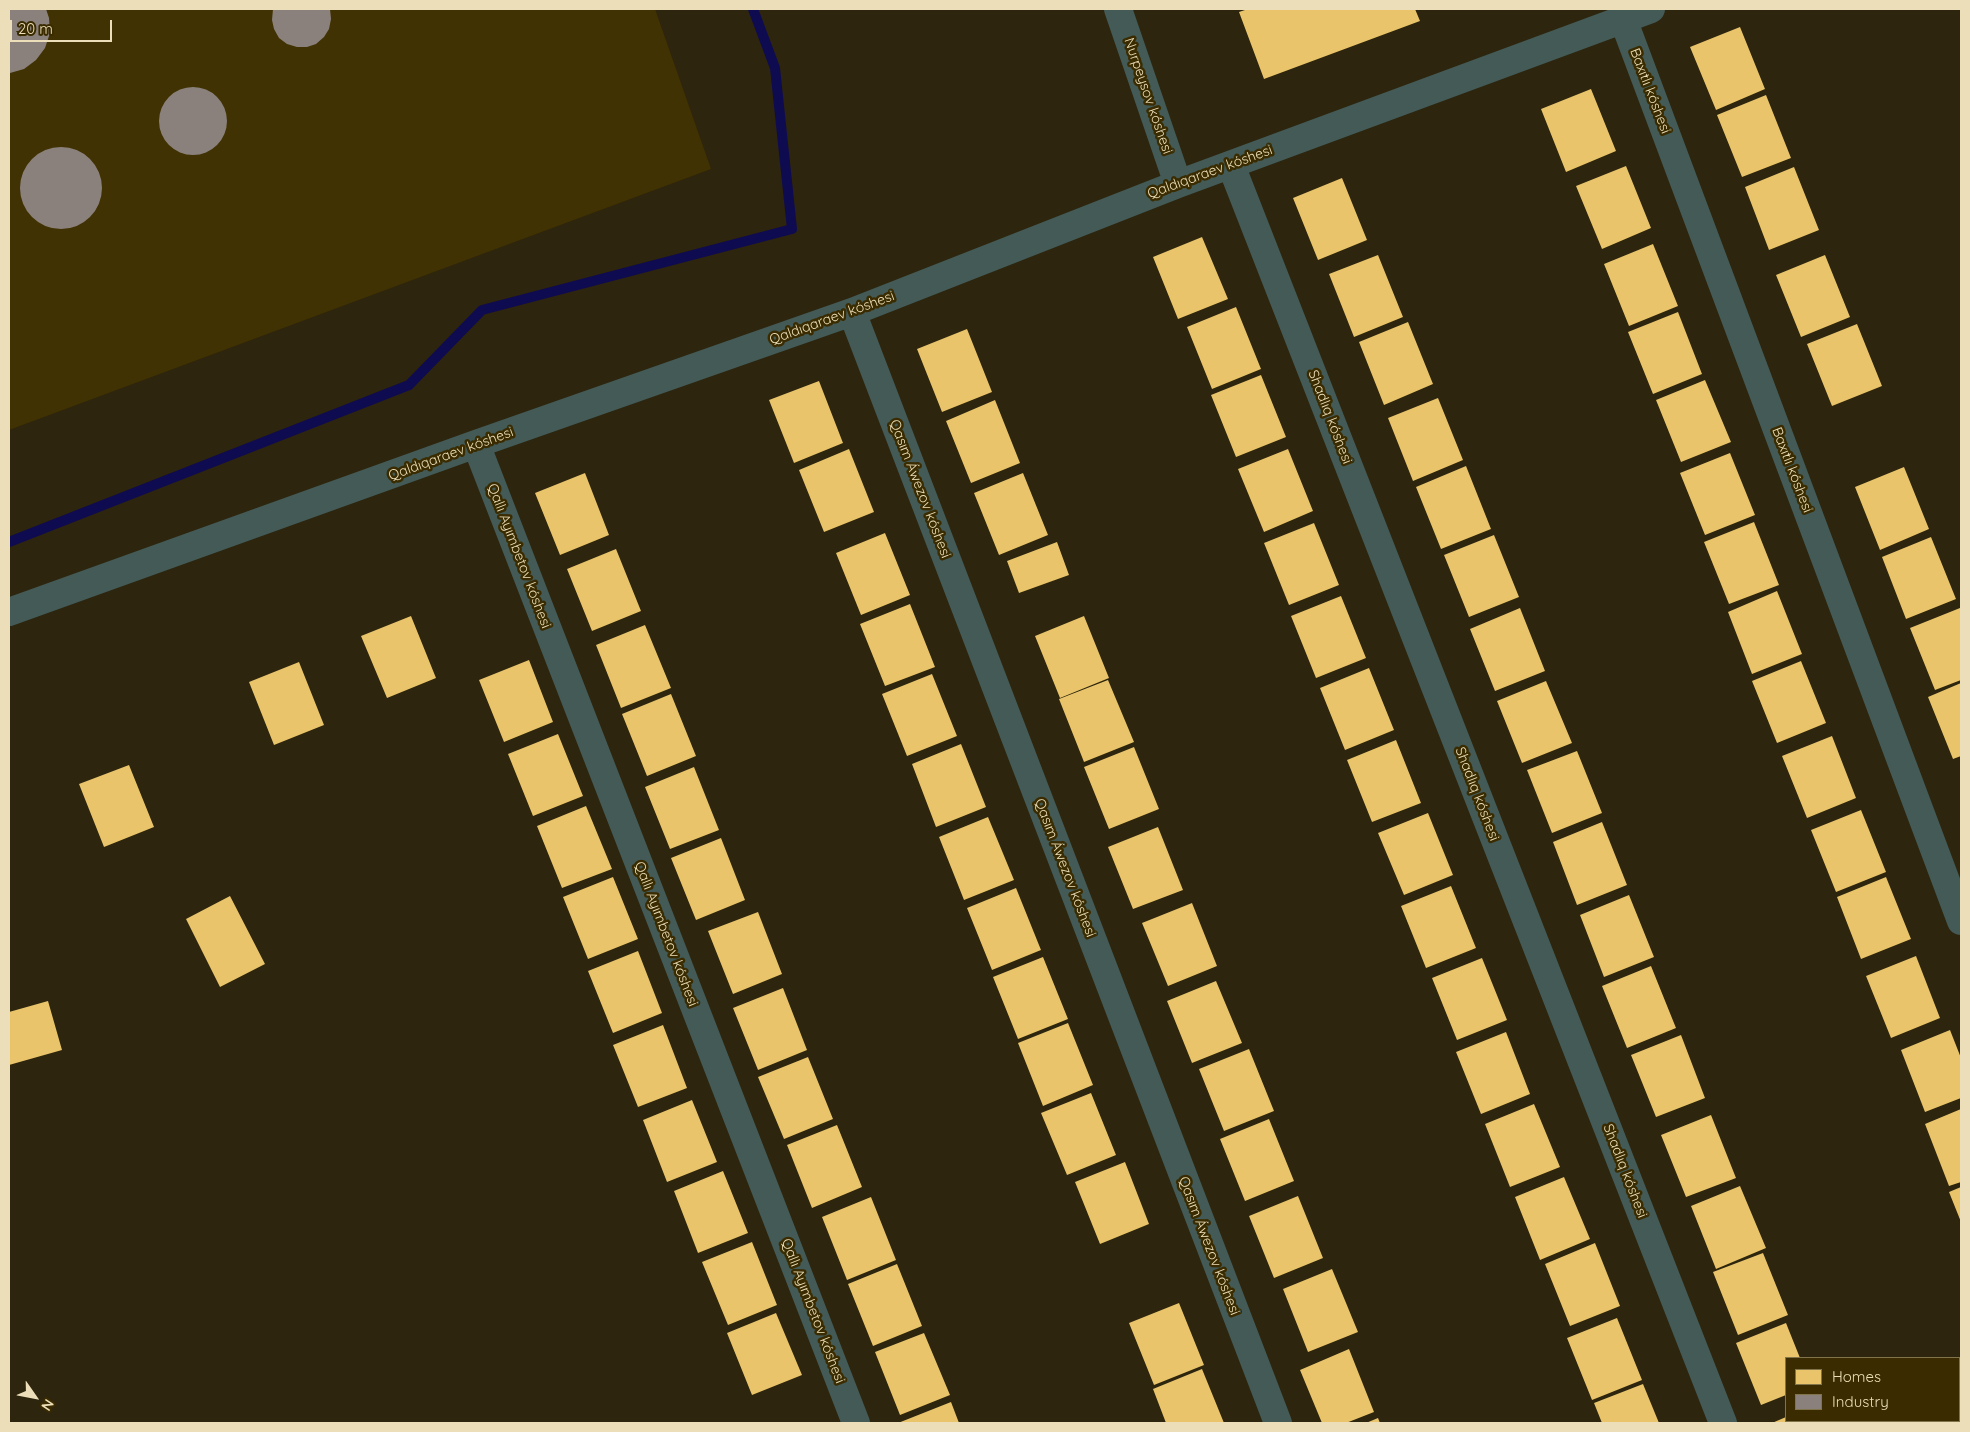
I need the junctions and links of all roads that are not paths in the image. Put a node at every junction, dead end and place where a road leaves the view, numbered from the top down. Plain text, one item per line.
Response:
1 (1118, 9) edge
2 (1650, 9) edge
3 (1623, 20) junction
4 (1231, 165) junction
5 (1178, 184) junction
6 (852, 312) junction
7 (476, 444) junction
8 (9, 612) edge
9 (1961, 921) edge
10 (856, 1423) edge
11 (1278, 1423) edge
12 (1723, 1423) edge

1 - 5 street, Nurpeysov kóshesi
2 - 3 street, Qaldıqaraev kóshesi
3 - 4 street, Qaldıqaraev kóshesi
3 - 9 street, Baxıtlı kóshesi
4 - 5 street, Qaldıqaraev kóshesi
4 - 12 street, Shadlıq kóshesi
5 - 6 street, Qaldıqaraev kóshesi
6 - 7 street, Qaldıqaraev kóshesi
6 - 11 street, Qasım Áwezov kóshesi
7 - 8 street, Qaldıqaraev kóshesi
7 - 10 street, Qallı Ayımbetov kóshesi

